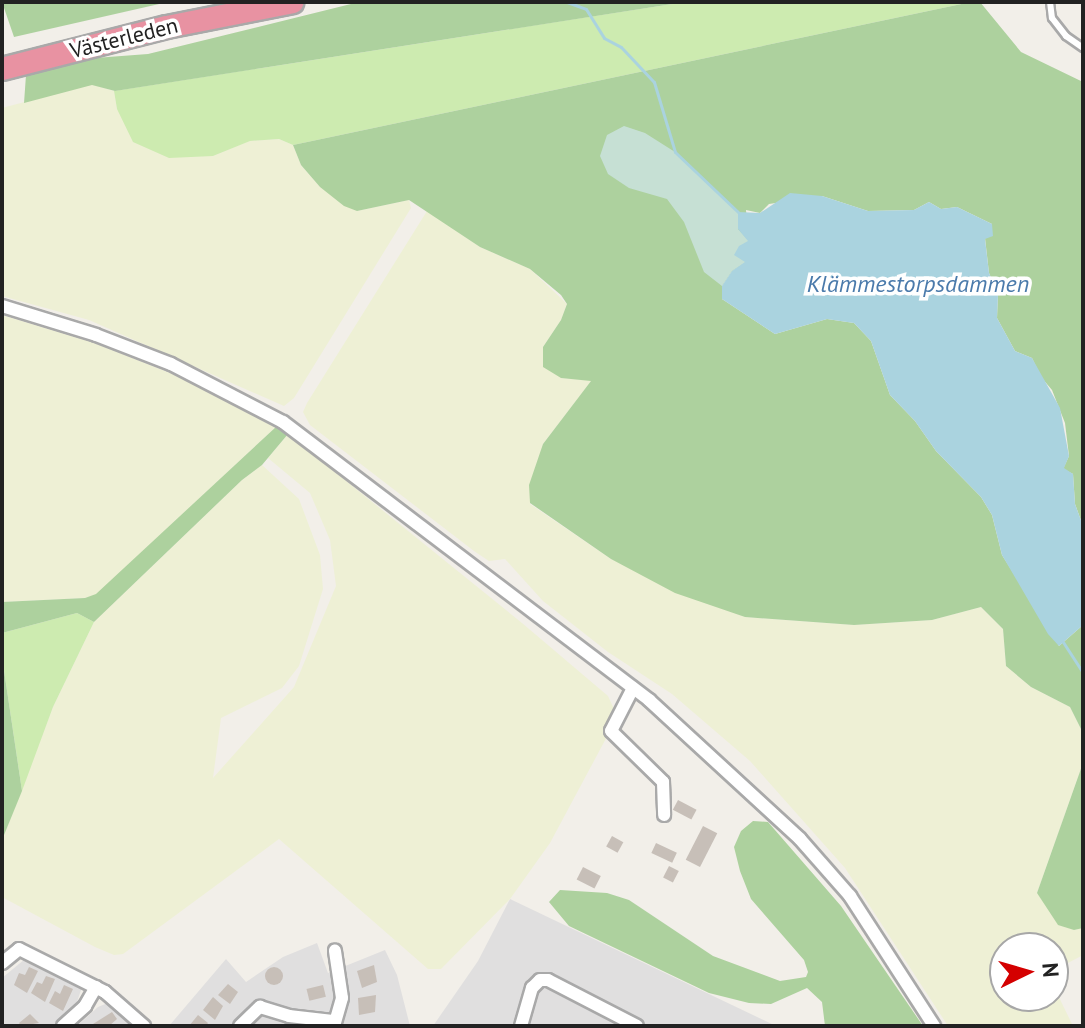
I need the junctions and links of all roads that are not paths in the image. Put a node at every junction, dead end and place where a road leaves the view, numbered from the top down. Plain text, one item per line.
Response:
1 (251, 2) edge
2 (293, 2) edge
3 (1050, 2) edge
4 (1083, 48) edge
5 (2, 60) edge
6 (2, 69) edge
7 (2, 306) edge
8 (633, 688) junction
9 (664, 815) dead end
10 (335, 951) dead end
11 (2, 963) edge
12 (96, 987) junction
13 (334, 1024) edge
14 (63, 1026) edge
15 (144, 1026) edge
16 (240, 1026) edge
17 (521, 1026) edge
18 (637, 1026) edge
19 (934, 1026) edge

1 - 5 highway, Västerleden
2 - 6 highway, Västerleden
3 - 4 lane
7 - 8 street
8 - 9 street
8 - 19 street
10 - 13 street
11 - 12 street
12 - 14 street
12 - 15 street
13 - 16 street
17 - 18 street

